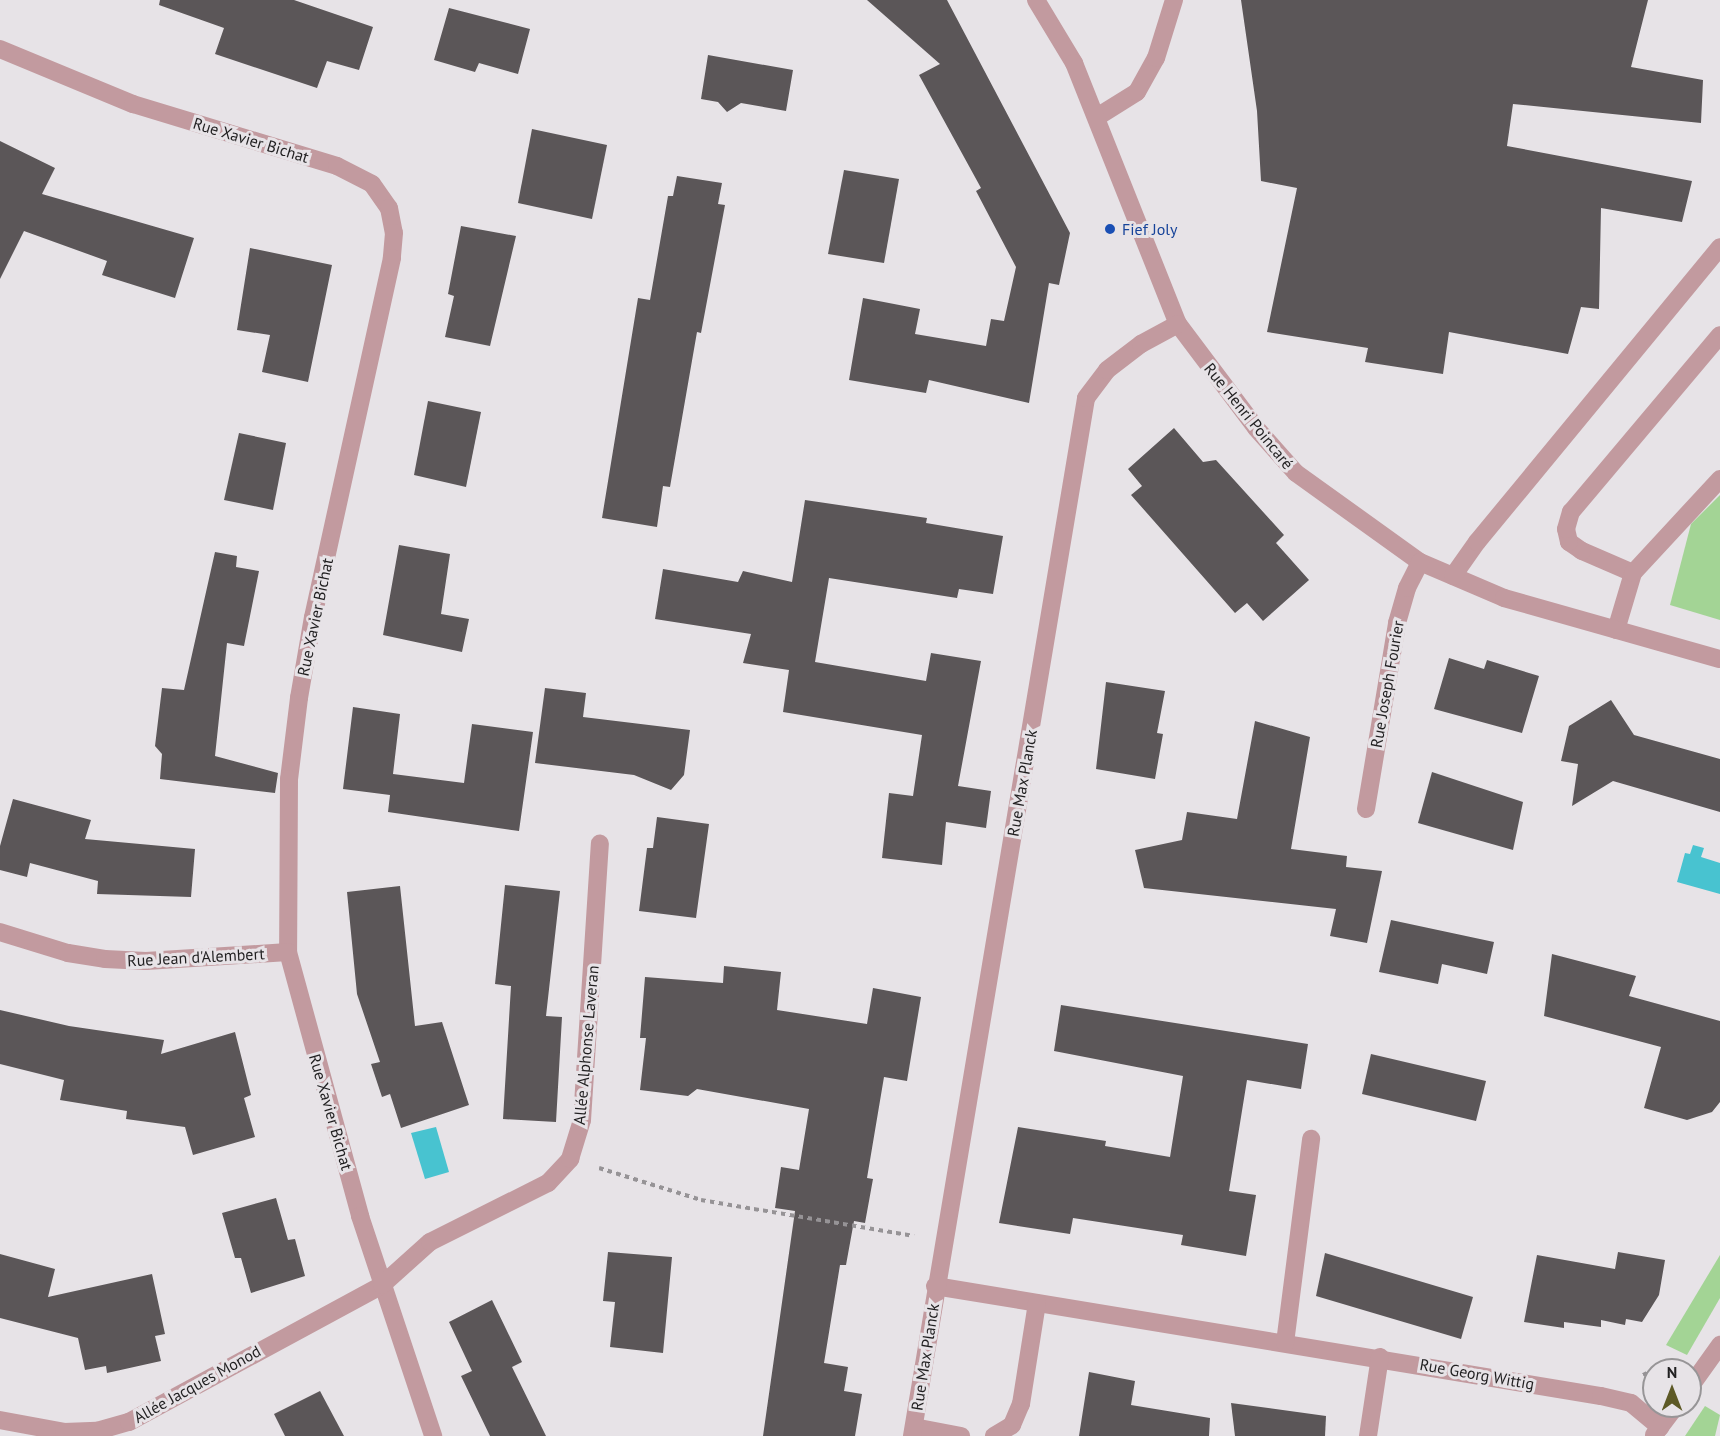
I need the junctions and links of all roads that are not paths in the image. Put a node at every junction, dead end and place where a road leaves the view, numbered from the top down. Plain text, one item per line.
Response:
1 (1036, 0) edge
2 (1174, 0) edge
3 (0, 49) edge
4 (1097, 117) junction
5 (1720, 247) edge
6 (1178, 324) junction
7 (1720, 335) edge
8 (1720, 479) edge
9 (1420, 562) junction
10 (1633, 573) junction
11 (1453, 576) junction
12 (1616, 630) junction
13 (1720, 659) edge
14 (1366, 809) dead end
15 (600, 844) dead end
16 (0, 932) edge
17 (288, 952) junction
18 (1311, 1139) dead end
19 (382, 1285) junction
20 (935, 1286) junction
21 (1037, 1303) junction
22 (1285, 1343) junction
23 (1720, 1345) edge
24 (1380, 1357) junction
25 (1702, 1371) edge
26 (1667, 1418) edge
27 (0, 1420) edge
28 (913, 1431) edge
29 (1657, 1431) edge
30 (433, 1436) edge
31 (961, 1436) edge
32 (994, 1436) edge
33 (1368, 1436) edge

1 - 4 street, Rue Henri Poincaré
2 - 4 street
3 - 17 street, Rue Xavier Bichat
4 - 6 street, Rue Henri Poincaré
5 - 11 street
6 - 9 street, Rue Henri Poincaré
6 - 20 street, Rue Max Planck
7 - 10 street
8 - 10 street
9 - 11 street, Rue Henri Poincaré
9 - 14 street, Rue Joseph Fourier
10 - 12 street
11 - 12 street, Rue Henri Poincaré
12 - 13 street, Rue Henri Poincaré
15 - 19 street, Allée Alphonse Laveran
16 - 17 street, Rue Jean d'Alembert
17 - 19 street, Rue Xavier Bichat
18 - 22 street
19 - 27 street, Allée Jacques Monod
19 - 30 street, Rue Xavier Bichat
20 - 21 street, Rue Max Planck
20 - 28 street, Rue Max Planck
21 - 22 street, Rue Georg Wittig
21 - 32 street
22 - 24 street, Rue Georg Wittig
23 - 25 street
24 - 29 street, Rue Georg Wittig
24 - 33 street
26 - 29 street
28 - 31 street, Rue Max Planck

